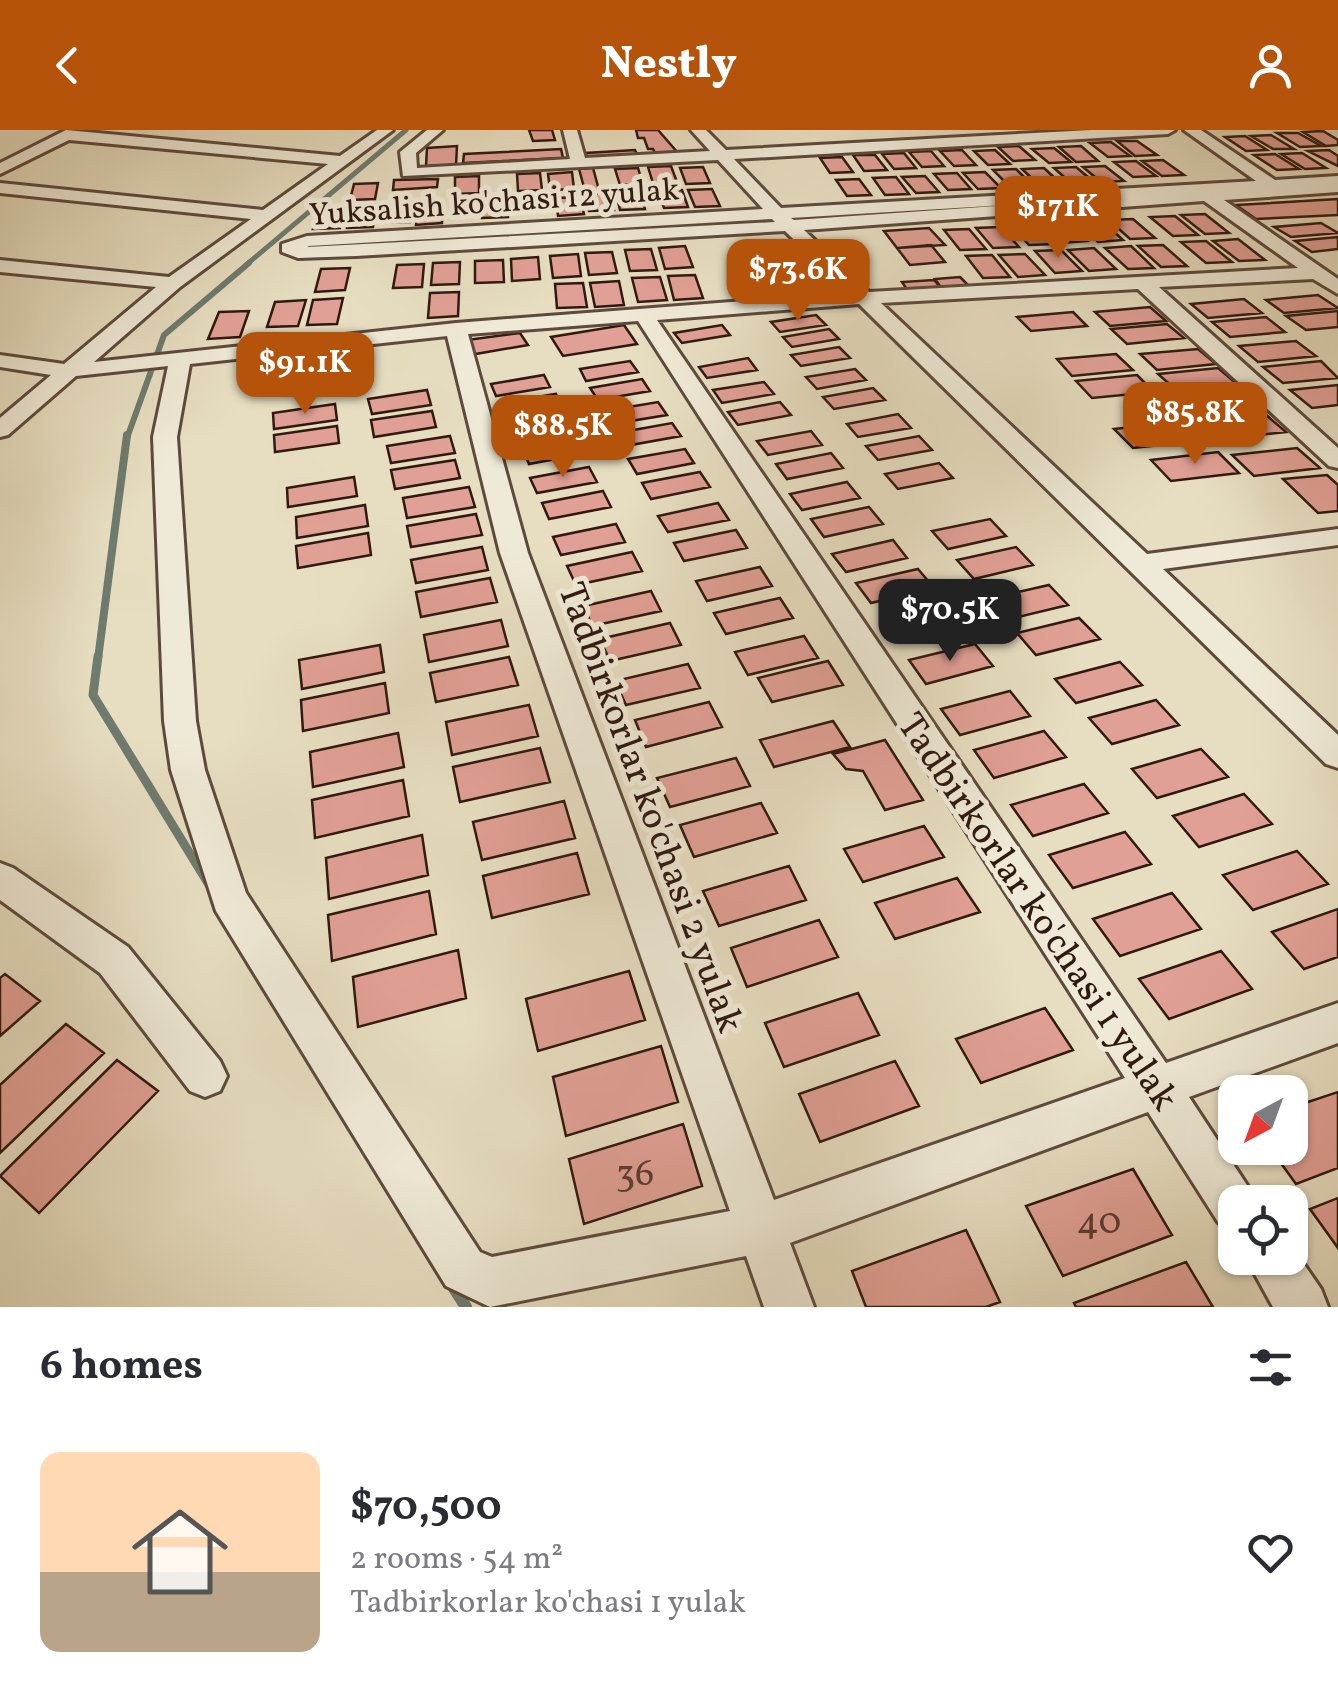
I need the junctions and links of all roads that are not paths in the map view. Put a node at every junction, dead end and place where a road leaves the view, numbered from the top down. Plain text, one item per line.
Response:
1 (386, 130) edge
2 (436, 130) edge
3 (570, 130) edge
4 (976, 130) edge
5 (1168, 130) edge
6 (1190, 130) edge
7 (72, 133) edge
8 (710, 143) edge
9 (344, 161) junction
10 (579, 165) junction
11 (0, 169) edge
12 (1338, 184) edge
13 (0, 188) edge
14 (1277, 188) junction
15 (1207, 196) junction
16 (270, 216) junction
17 (783, 219) junction
18 (703, 224) junction
19 (0, 266) edge
20 (1317, 273) junction
21 (1141, 281) junction
22 (173, 283) junction
23 (1338, 288) edge
24 (864, 298) junction
25 (644, 317) junction
26 (456, 329) junction
27 (170, 361) junction
28 (0, 362) edge
29 (66, 371) junction
30 (0, 430) edge
31 (1338, 461) edge
32 (1338, 537) edge
33 (1139, 564) junction
34 (1338, 756) edge
35 (0, 879) edge
36 (1338, 1022) edge
37 (205, 1076) dead end
38 (1157, 1088) junction
39 (1222, 1185) edge
40 (761, 1230) junction
41 (1282, 1275) edge
42 (789, 1307) edge
43 (1304, 1307) edge

1 - 9 street
2 - 10 street, Yuksalish ko'chasi 12 yulak
3 - 10 street
4 - 8 street
5 - 8 street
6 - 14 street
7 - 9 street
7 - 11 street
8 - 10 street
8 - 17 street
9 - 16 street
12 - 14 street, Yuksalish ko'chasi 12 yulak
13 - 16 street
14 - 15 street, Yuksalish ko'chasi 12 yulak
14 - 17 street, Yuksalish ko'chasi 12 yulak
15 - 17 street, Yuksalish ko'chasi 12 yulak
15 - 20 street
16 - 22 street
17 - 18 street, Yuksalish ko'chasi 12 yulak
17 - 24 street
18 - 18 street, Yuksalish ko'chasi 12 yulak
19 - 22 street
20 - 21 street
20 - 23 street
21 - 24 street
21 - 31 street
22 - 29 street
24 - 25 street
24 - 33 street
25 - 26 street
25 - 38 street, Tadbirkorlar ko'chasi 1 yulak
26 - 27 street
26 - 40 street, Tadbirkorlar ko'chasi 2 yulak
27 - 29 street
27 - 40 street
28 - 29 street
29 - 30 street
32 - 33 street
33 - 34 street
35 - 37 street
36 - 38 street
38 - 39 street, Tadbirkorlar ko'chasi 1 yulak
38 - 40 street
40 - 42 street, Tadbirkorlar ko'chasi 2 yulak
41 - 43 street

